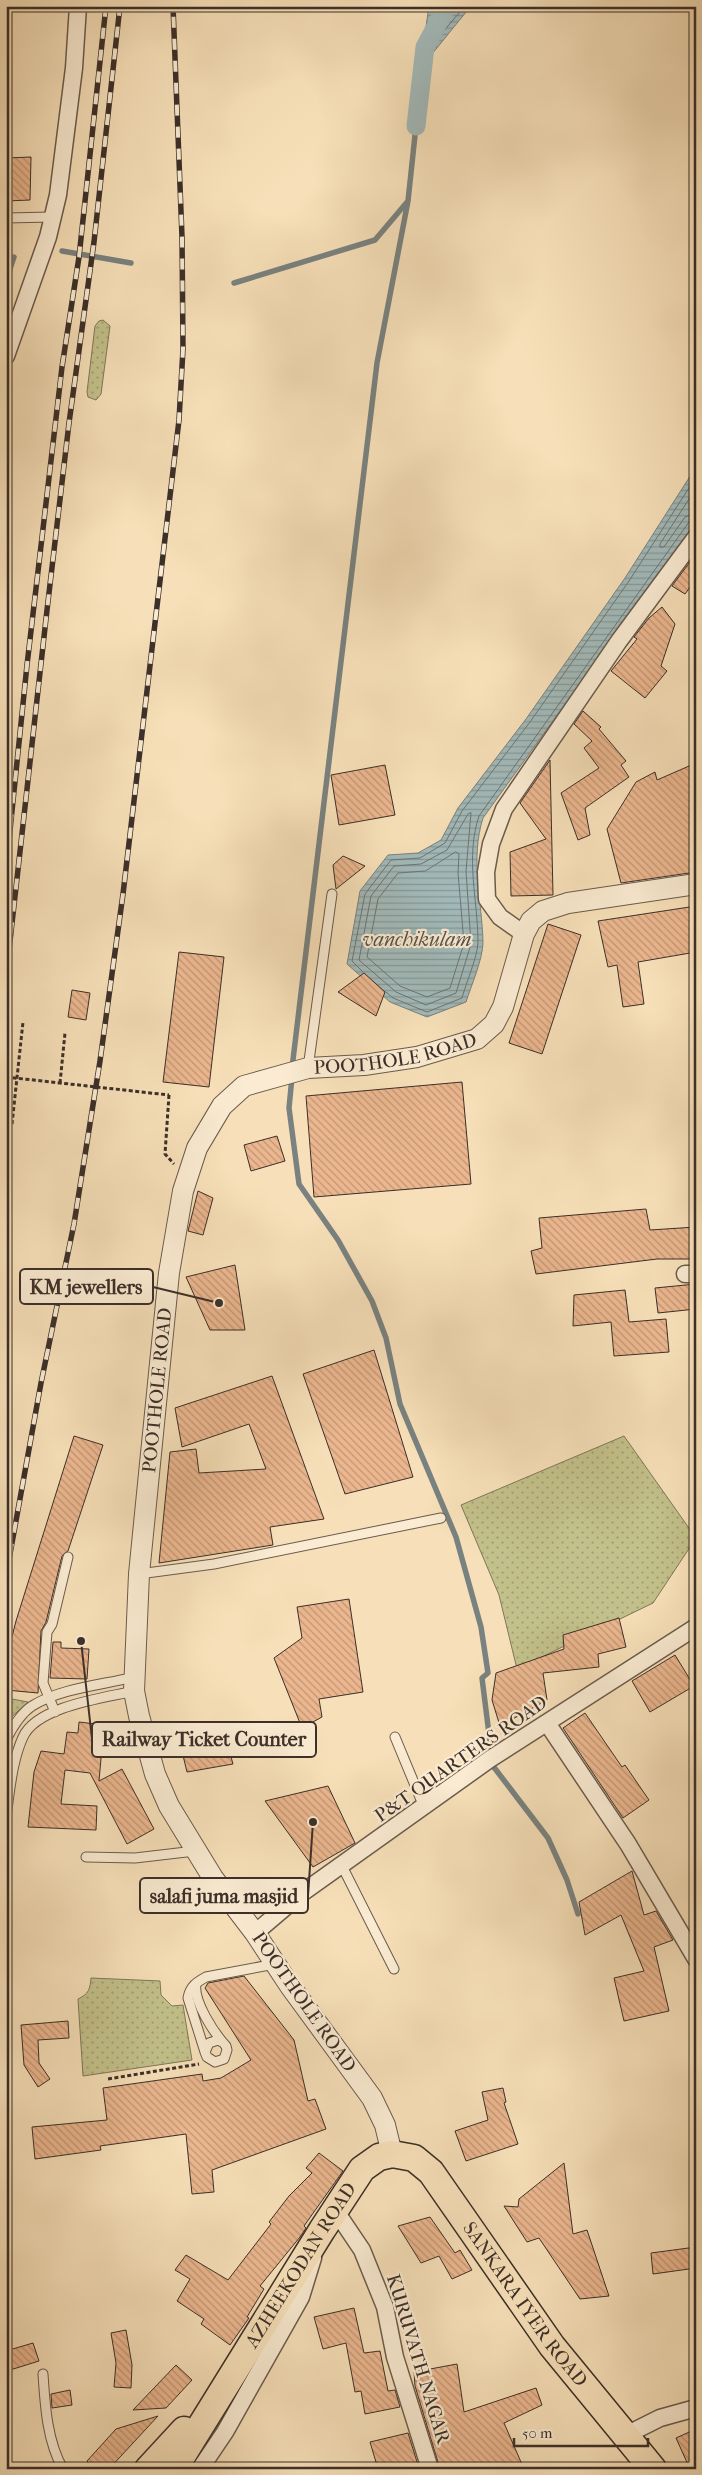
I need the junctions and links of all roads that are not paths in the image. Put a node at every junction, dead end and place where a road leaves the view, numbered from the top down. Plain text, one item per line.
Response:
1 (78, 6) edge
2 (52, 217) junction
3 (6, 218) edge
4 (6, 356) edge
5 (696, 537) edge
6 (696, 884) edge
7 (332, 894) dead end
8 (524, 934) junction
9 (298, 1071) junction
10 (441, 1518) dead end
11 (68, 1557) dead end
12 (139, 1574) junction
13 (696, 1627) edge
14 (134, 1684) junction
15 (49, 1699) junction
16 (55, 1712) junction
17 (548, 1723) junction
18 (395, 1737) dead end
19 (6, 1740) edge
20 (424, 1807) junction
21 (6, 1816) edge
22 (196, 1851) junction
23 (86, 1857) dead end
24 (342, 1866) junction
25 (255, 1933) junction
26 (696, 1959) edge
27 (275, 1964) junction
28 (394, 1969) dead end
29 (197, 1982) junction
30 (222, 2042) junction
31 (208, 2056) junction
32 (392, 2154) junction
33 (328, 2220) junction
34 (43, 2374) dead end
35 (223, 2390) junction
36 (696, 2408) edge
37 (626, 2434) junction
38 (63, 2469) edge
39 (148, 2469) edge
40 (174, 2469) edge
41 (200, 2469) edge
42 (430, 2469) edge
43 (653, 2469) edge

1 - 2 street
2 - 3 lane
2 - 4 street
5 - 8 street
6 - 8 street, POOTHOLE ROAD
7 - 9 lane
8 - 9 street, POOTHOLE ROAD
9 - 12 street, POOTHOLE ROAD
10 - 12 lane
11 - 15 lane
12 - 14 street, POOTHOLE ROAD
13 - 17 street, P&T QUARTERS ROAD
14 - 15 lane
14 - 16 lane
14 - 22 street, POOTHOLE ROAD
15 - 16 lane
15 - 19 lane
16 - 21 lane
17 - 20 street, P&T QUARTERS ROAD
17 - 26 street
18 - 20 lane
20 - 24 street, P&T QUARTERS ROAD
22 - 23 lane
22 - 25 street, POOTHOLE ROAD
24 - 25 street, P&T QUARTERS ROAD
24 - 28 lane
25 - 27 street, POOTHOLE ROAD
27 - 29 lane
27 - 32 street, POOTHOLE ROAD
29 - 30 lane
29 - 31 lane
30 - 31 lane
30 - 31 lane
32 - 33 main road, AZHEEKODAN ROAD
32 - 37 main road, SANKARA IYER ROAD
33 - 35 main road, AZHEEKODAN ROAD
33 - 41 street
33 - 42 street, KURUVATH NAGAR
34 - 38 lane
35 - 39 main road, AZHEEKODAN ROAD
35 - 40 main road, AZHEEKODAN ROAD
36 - 37 street
37 - 43 main road, SANKARA IYER ROAD

